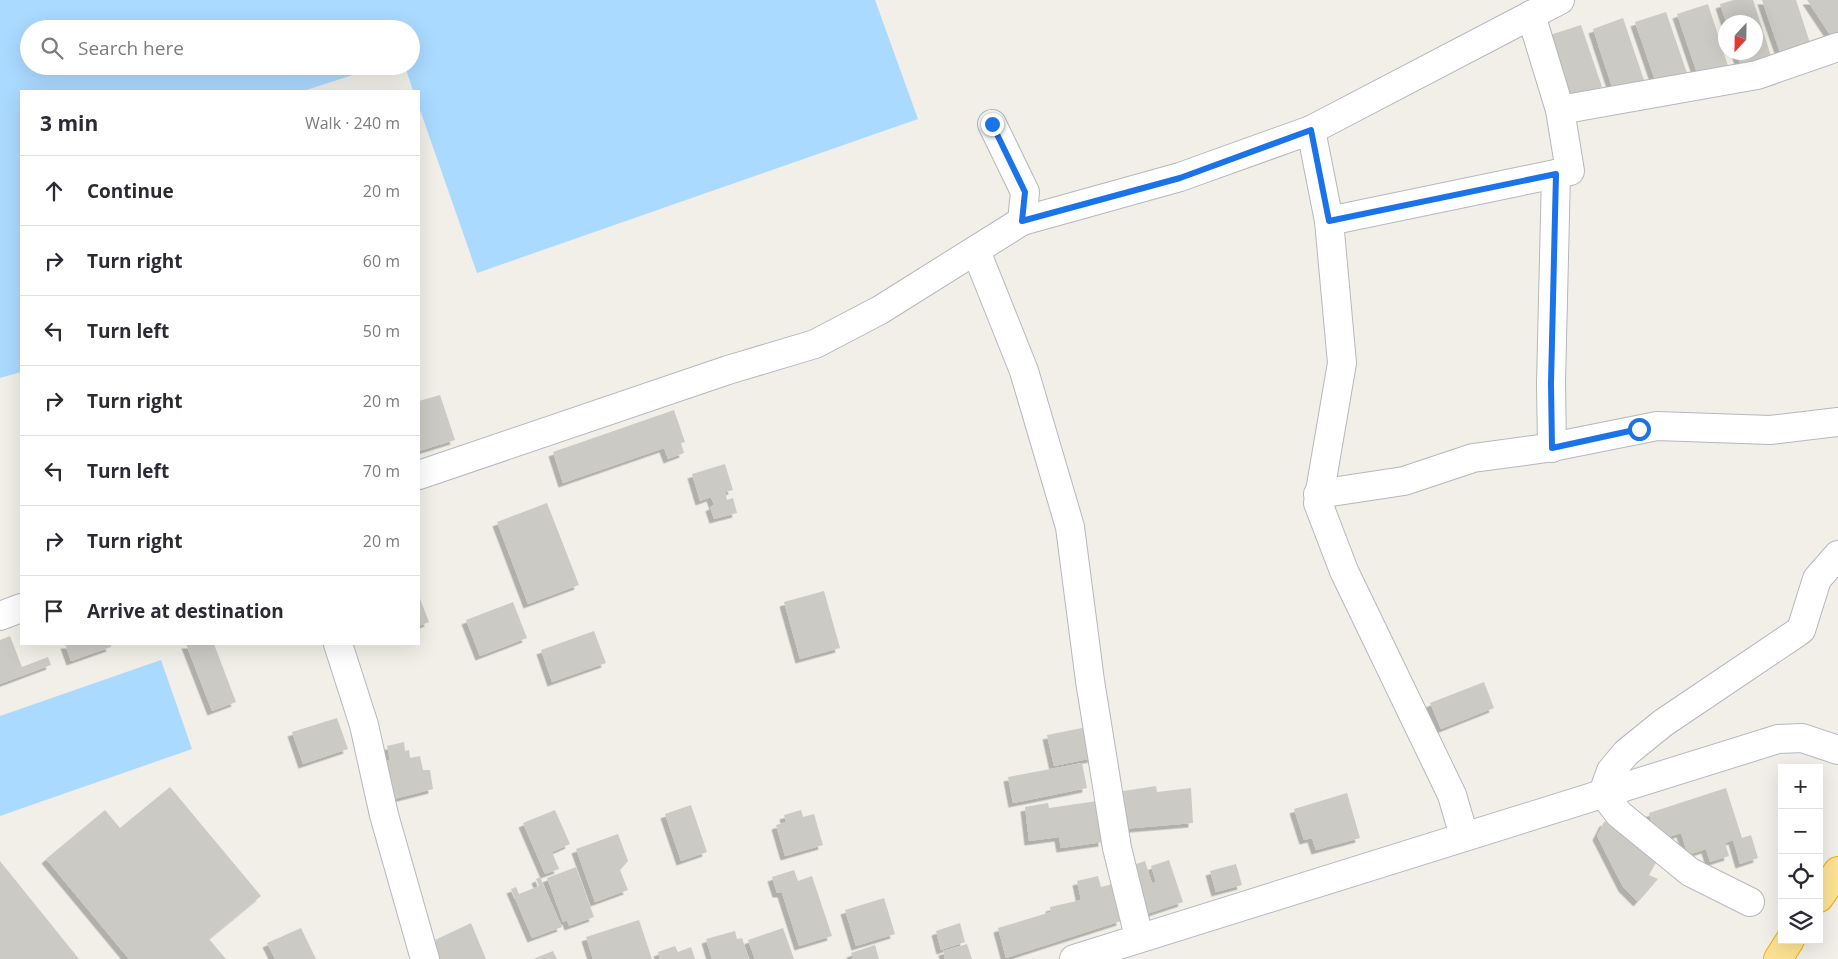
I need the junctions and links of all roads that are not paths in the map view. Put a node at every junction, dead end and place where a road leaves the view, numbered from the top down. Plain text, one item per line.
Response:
1 (1560, 0) edge
2 (1531, 15) junction
3 (1838, 47) edge
4 (1560, 110) junction
5 (992, 124) dead end
6 (1311, 130) junction
7 (1556, 174) junction
8 (1022, 221) junction
9 (1329, 221) junction
10 (976, 251) junction
11 (1838, 422) edge
12 (1552, 448) junction
13 (420, 475) edge
14 (1318, 494) junction
15 (1838, 555) edge
16 (20, 608) edge
17 (0, 616) edge
18 (338, 645) edge
19 (1838, 750) edge
20 (1603, 793) junction
21 (1464, 836) junction
22 (1838, 871) edge
23 (1823, 892) edge
24 (1750, 902) dead end
25 (1139, 938) junction
26 (1787, 944) edge
27 (425, 959) edge
28 (1074, 959) edge
29 (1778, 959) edge

1 - 2 street
2 - 4 street
2 - 6 street
3 - 4 street
4 - 7 street
5 - 8 street
6 - 8 street
6 - 9 street
7 - 9 street
7 - 12 street
8 - 10 street
9 - 14 street
10 - 13 street
10 - 25 street
11 - 12 street
12 - 14 street
14 - 21 street
15 - 20 street
16 - 17 street
18 - 27 street
19 - 20 street
20 - 21 street
20 - 24 street
21 - 25 street
22 - 23 highway
25 - 28 street
26 - 29 highway

